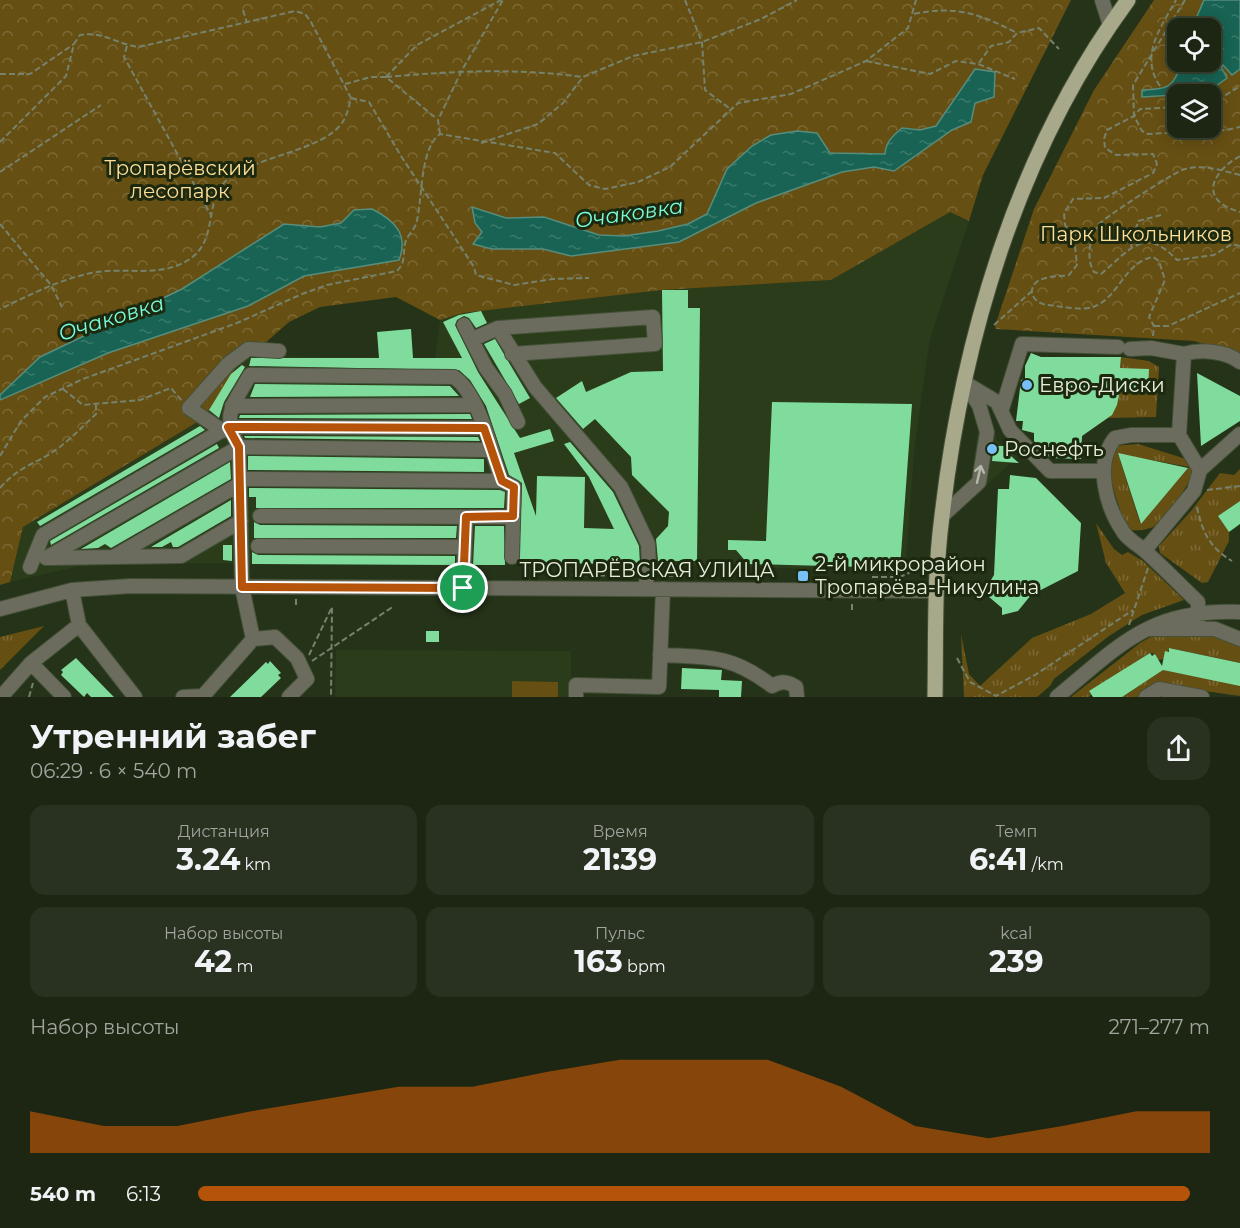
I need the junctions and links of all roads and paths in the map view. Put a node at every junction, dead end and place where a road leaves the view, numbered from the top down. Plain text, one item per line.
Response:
1 (502, 0) edge
2 (691, 0) edge
3 (789, 0) edge
4 (797, 0) edge
5 (916, 0) edge
6 (1102, 0) edge
7 (1128, 0) edge
8 (1176, 0) edge
9 (1185, 0) edge
10 (685, 1) edge
11 (792, 3) junction
12 (243, 10) dead end
13 (913, 15) junction
14 (248, 23) junction
15 (1110, 25) junction
16 (1017, 33) junction
17 (702, 42) junction
18 (75, 44) junction
19 (127, 46) junction
20 (1059, 49) dead end
21 (1150, 56) junction
22 (866, 61) junction
23 (978, 64) junction
24 (462, 70) junction
25 (0, 74) edge
26 (386, 77) junction
27 (583, 77) junction
28 (1015, 79) dead end
29 (345, 84) junction
30 (1160, 86) dead end
31 (1240, 87) edge
32 (351, 98) junction
33 (1221, 98) edge
34 (101, 105) dead end
35 (729, 108) junction
36 (1167, 108) edge
37 (1134, 116) junction
38 (438, 120) junction
39 (1240, 127) edge
40 (440, 134) junction
41 (0, 142) edge
42 (480, 143) junction
43 (1240, 156) edge
44 (1219, 171) junction
45 (0, 172) edge
46 (1240, 176) edge
47 (422, 188) junction
48 (1240, 212) edge
49 (1161, 215) dead end
50 (212, 217) junction
51 (0, 224) edge
52 (1240, 246) edge
53 (1131, 247) junction
54 (589, 278) dead end
55 (51, 285) junction
56 (1032, 291) junction
57 (1240, 293) edge
58 (62, 307) dead end
59 (0, 309) edge
60 (464, 325) dead end
61 (994, 325) dead end
62 (1154, 326) junction
63 (498, 328) junction
64 (473, 339) junction
65 (1151, 348) junction
66 (279, 351) dead end
67 (512, 354) junction
68 (1185, 354) junction
69 (1240, 362) edge
70 (965, 383) junction
71 (63, 389) junction
72 (96, 403) junction
73 (474, 405) junction
74 (232, 406) junction
75 (189, 408) junction
76 (1002, 409) junction
77 (518, 422) dead end
78 (484, 428) junction
79 (225, 429) junction
80 (1240, 434) edge
81 (1179, 435) junction
82 (239, 447) junction
83 (490, 450) junction
84 (0, 456) edge
85 (1200, 470) junction
86 (1104, 471) junction
87 (502, 481) junction
88 (240, 482) junction
89 (1240, 486) edge
90 (0, 488) edge
91 (1194, 491) junction
92 (260, 516) dead end
93 (513, 516) junction
94 (942, 516) junction
95 (466, 517) junction
96 (241, 521) junction
97 (258, 546) dead end
98 (465, 547) junction
99 (1148, 554) junction
100 (113, 557) junction
101 (512, 557) dead end
102 (46, 558) junction
103 (1232, 561) dead end
104 (242, 587) junction
105 (463, 588) junction
106 (645, 589) junction
107 (663, 589) junction
108 (72, 590) junction
109 (936, 591) junction
110 (394, 606) dead end
111 (0, 609) edge
112 (1133, 610) junction
113 (1240, 612) edge
114 (1198, 613) junction
115 (79, 625) junction
116 (1143, 629) junction
117 (1198, 629) junction
118 (253, 639) junction
119 (1240, 639) edge
120 (1126, 640) junction
121 (331, 647) junction
122 (660, 655) junction
123 (957, 658) dead end
124 (32, 663) junction
125 (303, 668) junction
126 (772, 692) edge
127 (1, 697) edge
128 (64, 697) edge
129 (135, 697) edge
130 (183, 697) edge
131 (289, 697) edge
132 (331, 697) edge
133 (576, 697) edge
134 (797, 697) edge
135 (935, 697) edge
136 (1056, 697) edge
137 (1146, 697) edge
138 (1202, 697) edge

1 - 24 path
1 - 26 path
2 - 10 path
3 - 11 path
4 - 11 path
5 - 13 path
6 - 15 street
7 - 15 main road
8 - 21 path
9 - 21 path
10 - 17 path
11 - 17 path
12 - 14 path
13 - 16 path
13 - 22 path
14 - 19 path
14 - 29 path
15 - 70 main road
16 - 20 path
16 - 23 path
17 - 27 path
17 - 35 path
18 - 19 path
18 - 25 path
18 - 41 path
19 - 50 path
21 - 30 path
21 - 37 path
22 - 23 path
22 - 35 path
23 - 28 path
24 - 26 path
24 - 27 path
24 - 38 path
26 - 29 path
26 - 38 path
27 - 42 path
29 - 32 path
31 - 33 path
32 - 47 path
32 - 50 path
34 - 45 path
35 - 42 path
36 - 37 path
37 - 39 path
37 - 56 path
38 - 40 path
40 - 42 path
40 - 47 path
43 - 44 path
44 - 46 path
44 - 48 path
44 - 53 path
47 - 54 path
47 - 71 path
49 - 53 path
50 - 55 path
51 - 55 path
52 - 53 path
55 - 58 path
55 - 59 path
56 - 61 path
56 - 62 path
57 - 62 path
60 - 64 street
62 - 65 path
63 - 64 street
63 - 67 street
63 - 67 street
64 - 77 street
65 - 68 street
65 - 76 street
66 - 75 street
67 - 106 street
68 - 69 street
68 - 81 street
70 - 76 street
70 - 94 main road
94 -> 70 street
71 - 72 path
71 - 84 path
72 - 75 path
72 - 90 path
73 - 74 street
73 - 74 street
73 - 78 street
74 - 79 street
75 - 79 street
76 - 86 street
78 - 79 street
78 - 83 street
79 - 82 street
79 - 102 street
80 - 85 street
81 - 85 street
81 - 86 street
82 - 83 street
82 - 88 street
82 - 102 street
83 - 87 street
85 - 91 street
86 - 99 street
87 - 88 street
87 - 93 street
88 - 96 street
88 - 100 street
89 - 91 path
91 - 99 street
91 - 103 path
92 - 95 street
93 - 95 street
93 - 101 street
94 - 109 main road
95 - 98 street
96 - 100 street
96 - 104 street
97 - 98 street
98 - 105 street
99 - 112 path
99 - 114 street
100 - 102 street
104 - 105 street, ТРОПАРЁВСКАЯ УЛИЦА
104 - 108 street, ТРОПАРЁВСКАЯ УЛИЦА
104 - 118 street
105 - 106 street, ТРОПАРЁВСКАЯ УЛИЦА
106 - 107 street, ТРОПАРЁВСКАЯ УЛИЦА
107 - 109 street, ТРОПАРЁВСКАЯ УЛИЦА
107 - 122 street
108 - 111 street, ТРОПАРЁВСКАЯ УЛИЦА
108 - 115 street
109 - 135 main road
110 - 121 path
112 - 120 path
112 - 123 path
113 - 114 street
114 - 116 street
114 - 117 street
115 - 124 street
115 - 129 street
116 - 117 street
116 - 120 street
117 - 119 street
118 - 125 street
118 - 130 street
120 - 136 street
121 - 125 path
121 - 125 path
121 - 132 path
122 - 126 street
122 - 133 street
124 - 127 street
124 - 128 street
125 - 131 street
126 - 134 street
137 - 138 street

